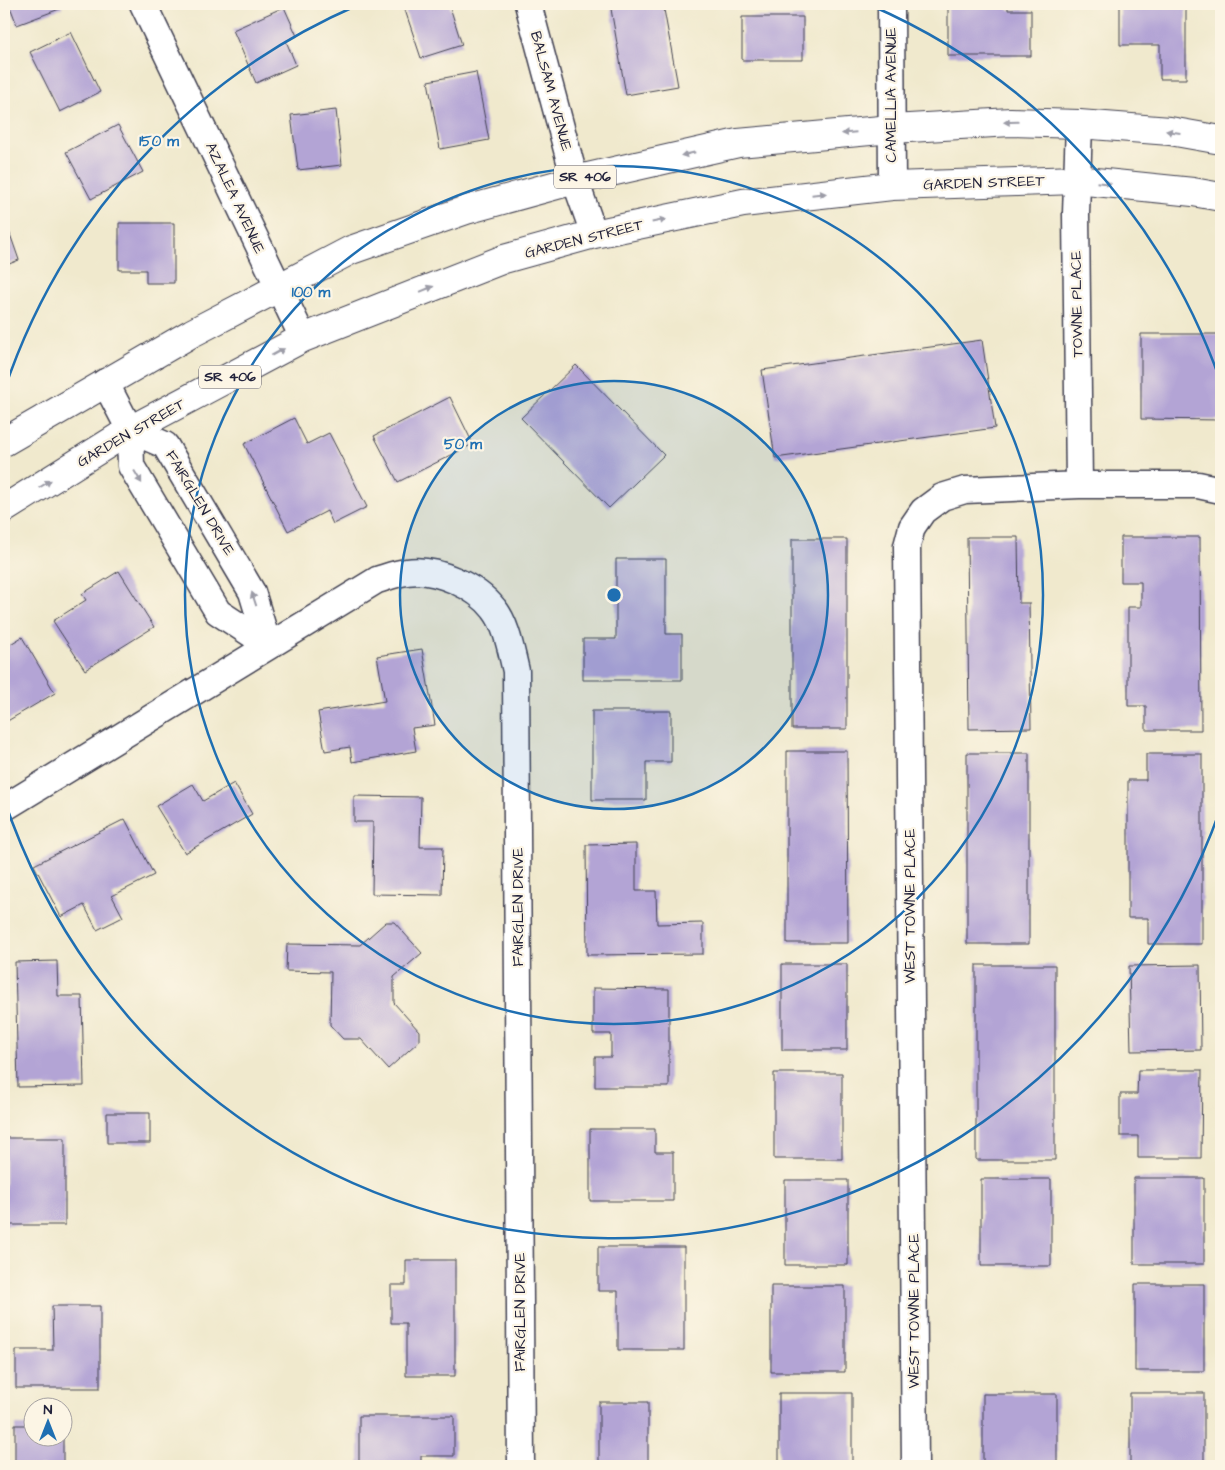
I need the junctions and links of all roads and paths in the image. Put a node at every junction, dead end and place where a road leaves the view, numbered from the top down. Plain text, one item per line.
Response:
1 (143, 4) edge
2 (528, 4) edge
3 (891, 4) edge
4 (1078, 124) junction
5 (892, 129) junction
6 (1221, 140) edge
7 (575, 180) junction
8 (1076, 180) junction
9 (892, 186) junction
10 (1221, 197) edge
11 (594, 234) junction
12 (278, 288) junction
13 (303, 338) junction
14 (105, 382) junction
15 (130, 430) junction
16 (4, 442) edge
17 (1079, 485) junction
18 (1221, 490) edge
19 (4, 509) edge
20 (268, 645) junction
21 (4, 808) edge
22 (521, 1466) edge
23 (915, 1466) edge

1 - 12 street, AZALEA AVENUE
2 - 7 street, BALSAM AVENUE
3 - 5 street, CAMELLIA AVENUE
4 -> 5 main road, SR 406
6 -> 4 main road, SR 406
4 - 8 street, TOWNE PLACE
5 -> 7 main road, SR 406
5 - 9 street, CAMELLIA AVENUE
7 - 11 street, BALSAM AVENUE
7 - 12 main road, SR 406
8 - 9 main road, GARDEN STREET / SR 406
8 -> 10 main road, GARDEN STREET / SR 406
8 - 17 street, TOWNE PLACE
11 -> 9 main road, GARDEN STREET / SR 406
13 -> 11 main road, GARDEN STREET / SR 406
12 - 13 street, AZALEA AVENUE
12 - 14 main road, SR 406
15 -> 13 main road, GARDEN STREET / SR 406
14 - 15 street
14 - 16 main road, SR 406
19 -> 15 main road, GARDEN STREET / SR 406
20 -> 15 street, FAIRGLEN DRIVE
15 -> 20 street
17 - 18 street, WEST TOWNE PLACE
17 - 23 street, WEST TOWNE PLACE
20 - 21 street, FAIRGLEN DRIVE
20 - 22 street, FAIRGLEN DRIVE

